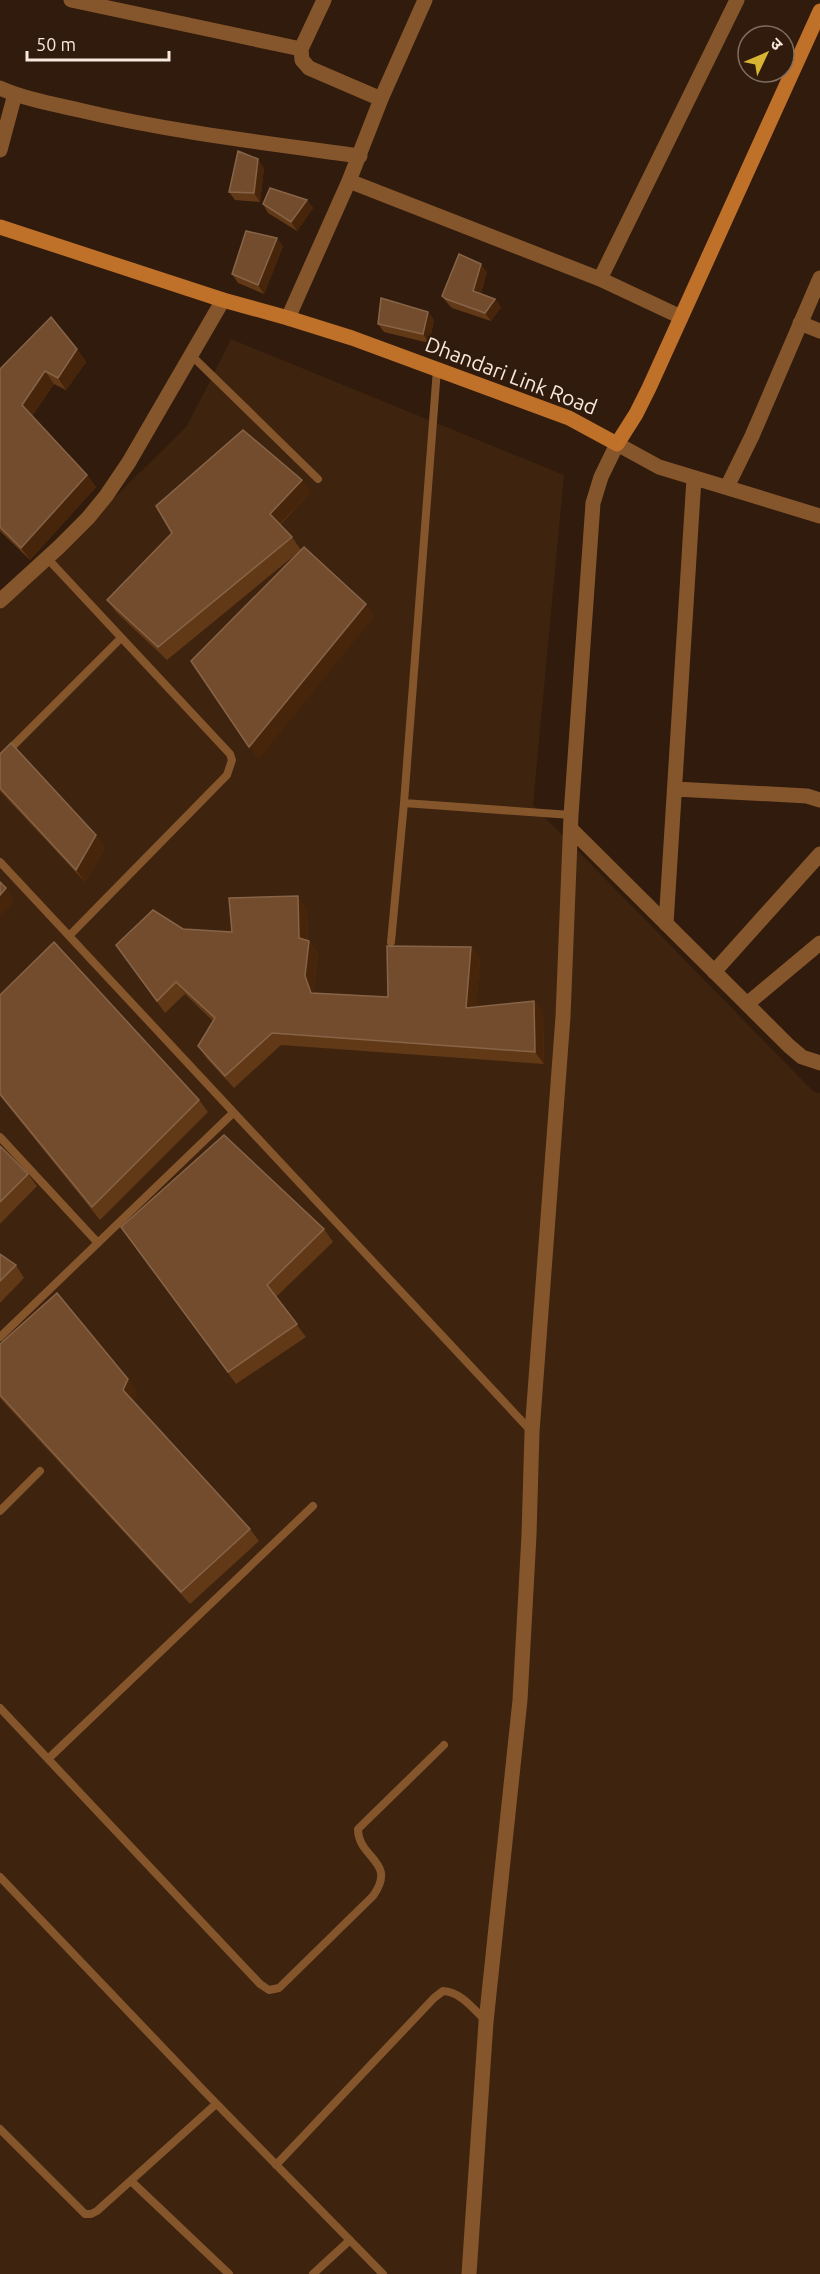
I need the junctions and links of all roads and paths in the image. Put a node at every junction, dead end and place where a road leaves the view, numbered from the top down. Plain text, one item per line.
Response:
1 (70, 0) edge
2 (324, 0) edge
3 (425, 0) edge
4 (737, 0) edge
5 (820, 11) edge
6 (301, 49) junction
7 (0, 88) edge
8 (15, 94) junction
9 (381, 99) junction
10 (0, 150) edge
11 (360, 156) junction
12 (349, 181) junction
13 (0, 227) edge
14 (820, 278) edge
15 (600, 279) junction
16 (223, 300) junction
17 (681, 317) junction
18 (288, 318) junction
19 (800, 323) junction
20 (820, 331) edge
21 (191, 355) junction
22 (437, 369) junction
23 (617, 444) junction
24 (318, 478) dead end
25 (694, 478) junction
26 (727, 488) junction
27 (820, 516) edge
28 (47, 558) junction
29 (0, 601) edge
30 (121, 638) junction
31 (0, 759) edge
32 (675, 789) junction
33 (820, 800) edge
34 (404, 803) junction
35 (571, 822) junction
36 (820, 854) edge
37 (0, 862) edge
38 (666, 924) junction
39 (69, 936) junction
40 (391, 942) dead end
41 (820, 943) edge
42 (714, 972) junction
43 (747, 1004) junction
44 (820, 1063) edge
45 (233, 1113) junction
46 (0, 1137) edge
47 (98, 1243) junction
48 (0, 1337) edge
49 (532, 1432) junction
50 (40, 1471) dead end
51 (313, 1506) dead end
52 (0, 1511) edge
53 (0, 1708) edge
54 (444, 1745) dead end
55 (48, 1760) junction
56 (0, 1877) edge
57 (486, 2022) junction
58 (216, 2104) junction
59 (0, 2129) edge
60 (276, 2165) junction
61 (131, 2181) junction
62 (350, 2240) junction
63 (229, 2274) edge
64 (313, 2274) edge
65 (383, 2274) edge
66 (469, 2274) edge

1 - 6 street
2 - 6 street
3 - 9 street
4 - 15 street
5 - 17 street
6 - 9 street
7 - 8 street
8 - 10 street
8 - 11 street
9 - 11 street
11 - 12 street
12 - 15 street
12 - 18 street
13 - 16 street, Dhandari Link Road
14 - 19 street
15 - 17 street
16 - 18 street, Dhandari Link Road
16 - 21 street
17 - 23 street
18 - 22 street, Dhandari Link Road
19 - 20 street
19 - 26 street
21 - 24 lane
21 - 28 street
22 - 23 street, Dhandari Link Road
22 - 34 lane
23 - 25 street
23 - 35 street
25 - 26 street
25 - 32 street
26 - 27 street
28 - 29 street
28 - 30 lane
30 - 31 lane
30 - 39 lane
32 - 33 street
32 - 38 street
34 - 35 lane
34 - 40 lane
35 - 38 street
35 - 49 street
36 - 42 street
37 - 39 lane
38 - 42 street
39 - 45 lane
41 - 43 street
42 - 43 street
43 - 44 street
45 - 47 lane
45 - 49 lane
46 - 47 lane
47 - 48 lane
49 - 57 street
50 - 52 lane
51 - 55 lane
53 - 55 lane
54 - 55 lane
56 - 58 lane
57 - 60 lane
57 - 66 street
58 - 60 lane
58 - 61 lane
59 - 61 lane
60 - 62 lane
61 - 63 lane
62 - 64 lane
62 - 65 lane

